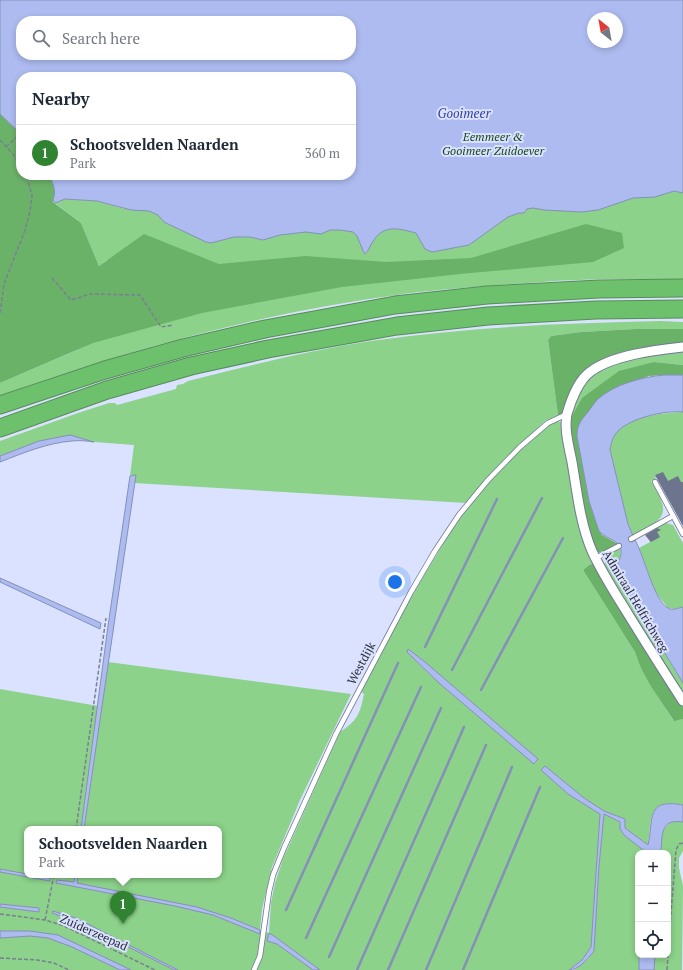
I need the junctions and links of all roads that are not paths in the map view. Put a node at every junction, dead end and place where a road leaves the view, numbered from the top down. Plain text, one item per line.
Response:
1 (683, 288) edge
2 (683, 309) edge
3 (683, 347) edge
4 (0, 405) edge
5 (567, 414) junction
6 (0, 428) edge
7 (655, 482) dead end
8 (673, 516) junction
9 (683, 534) edge
10 (631, 540) dead end
11 (619, 546) dead end
12 (596, 558) junction
13 (683, 701) edge
14 (254, 970) edge

1 - 4 highway
2 - 6 highway
3 - 5 street, Admiraal Helfrichweg
5 - 12 street, Admiraal Helfrichweg
5 - 14 lane, Westdijk
7 - 8 lane
8 - 9 lane
8 - 10 lane
11 - 12 lane
12 - 13 street, Admiraal Helfrichweg

